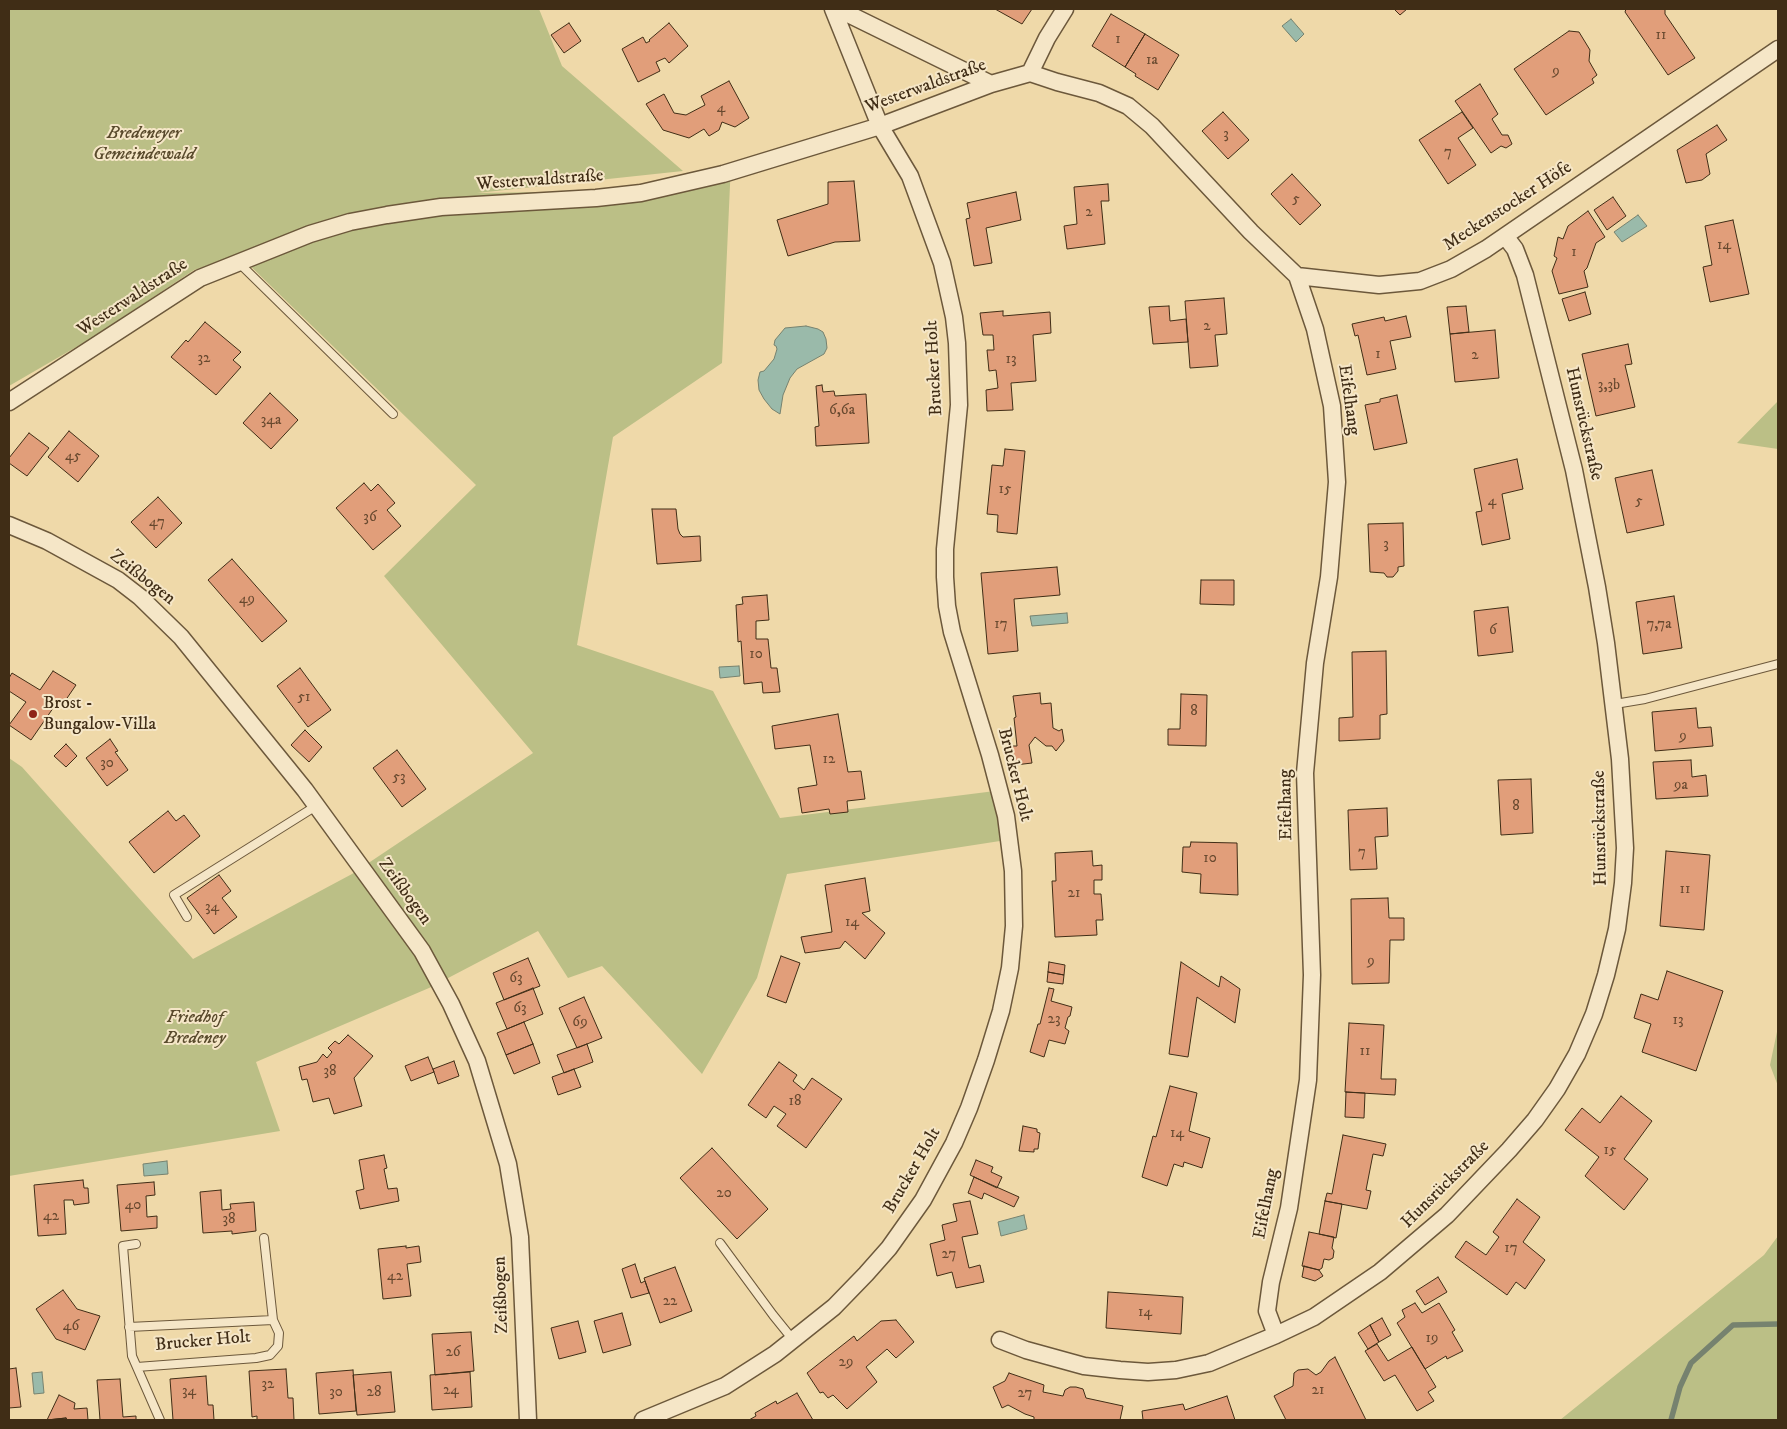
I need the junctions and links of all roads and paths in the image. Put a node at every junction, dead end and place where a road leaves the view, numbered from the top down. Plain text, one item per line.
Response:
1 (833, 9) edge
2 (838, 9) edge
3 (1065, 9) edge
4 (1778, 49) edge
5 (1030, 73) junction
6 (990, 84) junction
7 (880, 126) junction
8 (1505, 236) junction
9 (239, 262) junction
10 (1297, 276) junction
11 (9, 402) edge
12 (393, 414) dead end
13 (9, 525) edge
14 (1778, 664) edge
15 (1614, 704) junction
16 (316, 806) junction
17 (187, 917) dead end
18 (264, 1238) dead end
19 (720, 1243) dead end
20 (136, 1244) dead end
21 (273, 1320) junction
22 (129, 1327) junction
23 (1276, 1335) junction
24 (794, 1340) junction
25 (1000, 1340) dead end
26 (137, 1367) junction
27 (160, 1420) edge
28 (528, 1420) edge
29 (644, 1420) edge

1 - 7 street, Brucker Holt
2 - 6 street
3 - 5 street
4 - 8 street, Meckenstocker Höfe
5 - 6 street, Westerwaldstraße
5 - 10 street
6 - 7 street, Westerwaldstraße
7 - 9 street, Westerwaldstraße
7 - 24 street, Brucker Holt
8 - 10 street, Meckenstocker Höfe
8 - 15 street, Hunsrückstraße
9 - 11 street, Westerwaldstraße
9 - 12 lane
10 - 23 street, Eifelhang
13 - 16 street, Zeißbogen
14 - 15 lane
15 - 23 street, Hunsrückstraße
16 - 17 lane
16 - 28 street, Zeißbogen
18 - 21 lane, Brucker Holt
19 - 24 lane
20 - 22 lane, Brucker Holt
21 - 22 lane
21 - 26 lane, Brucker Holt
22 - 26 lane, Brucker Holt
23 - 25 street, Hunsrückstraße
24 - 29 street, Brucker Holt
26 - 27 lane, Brucker Holt

